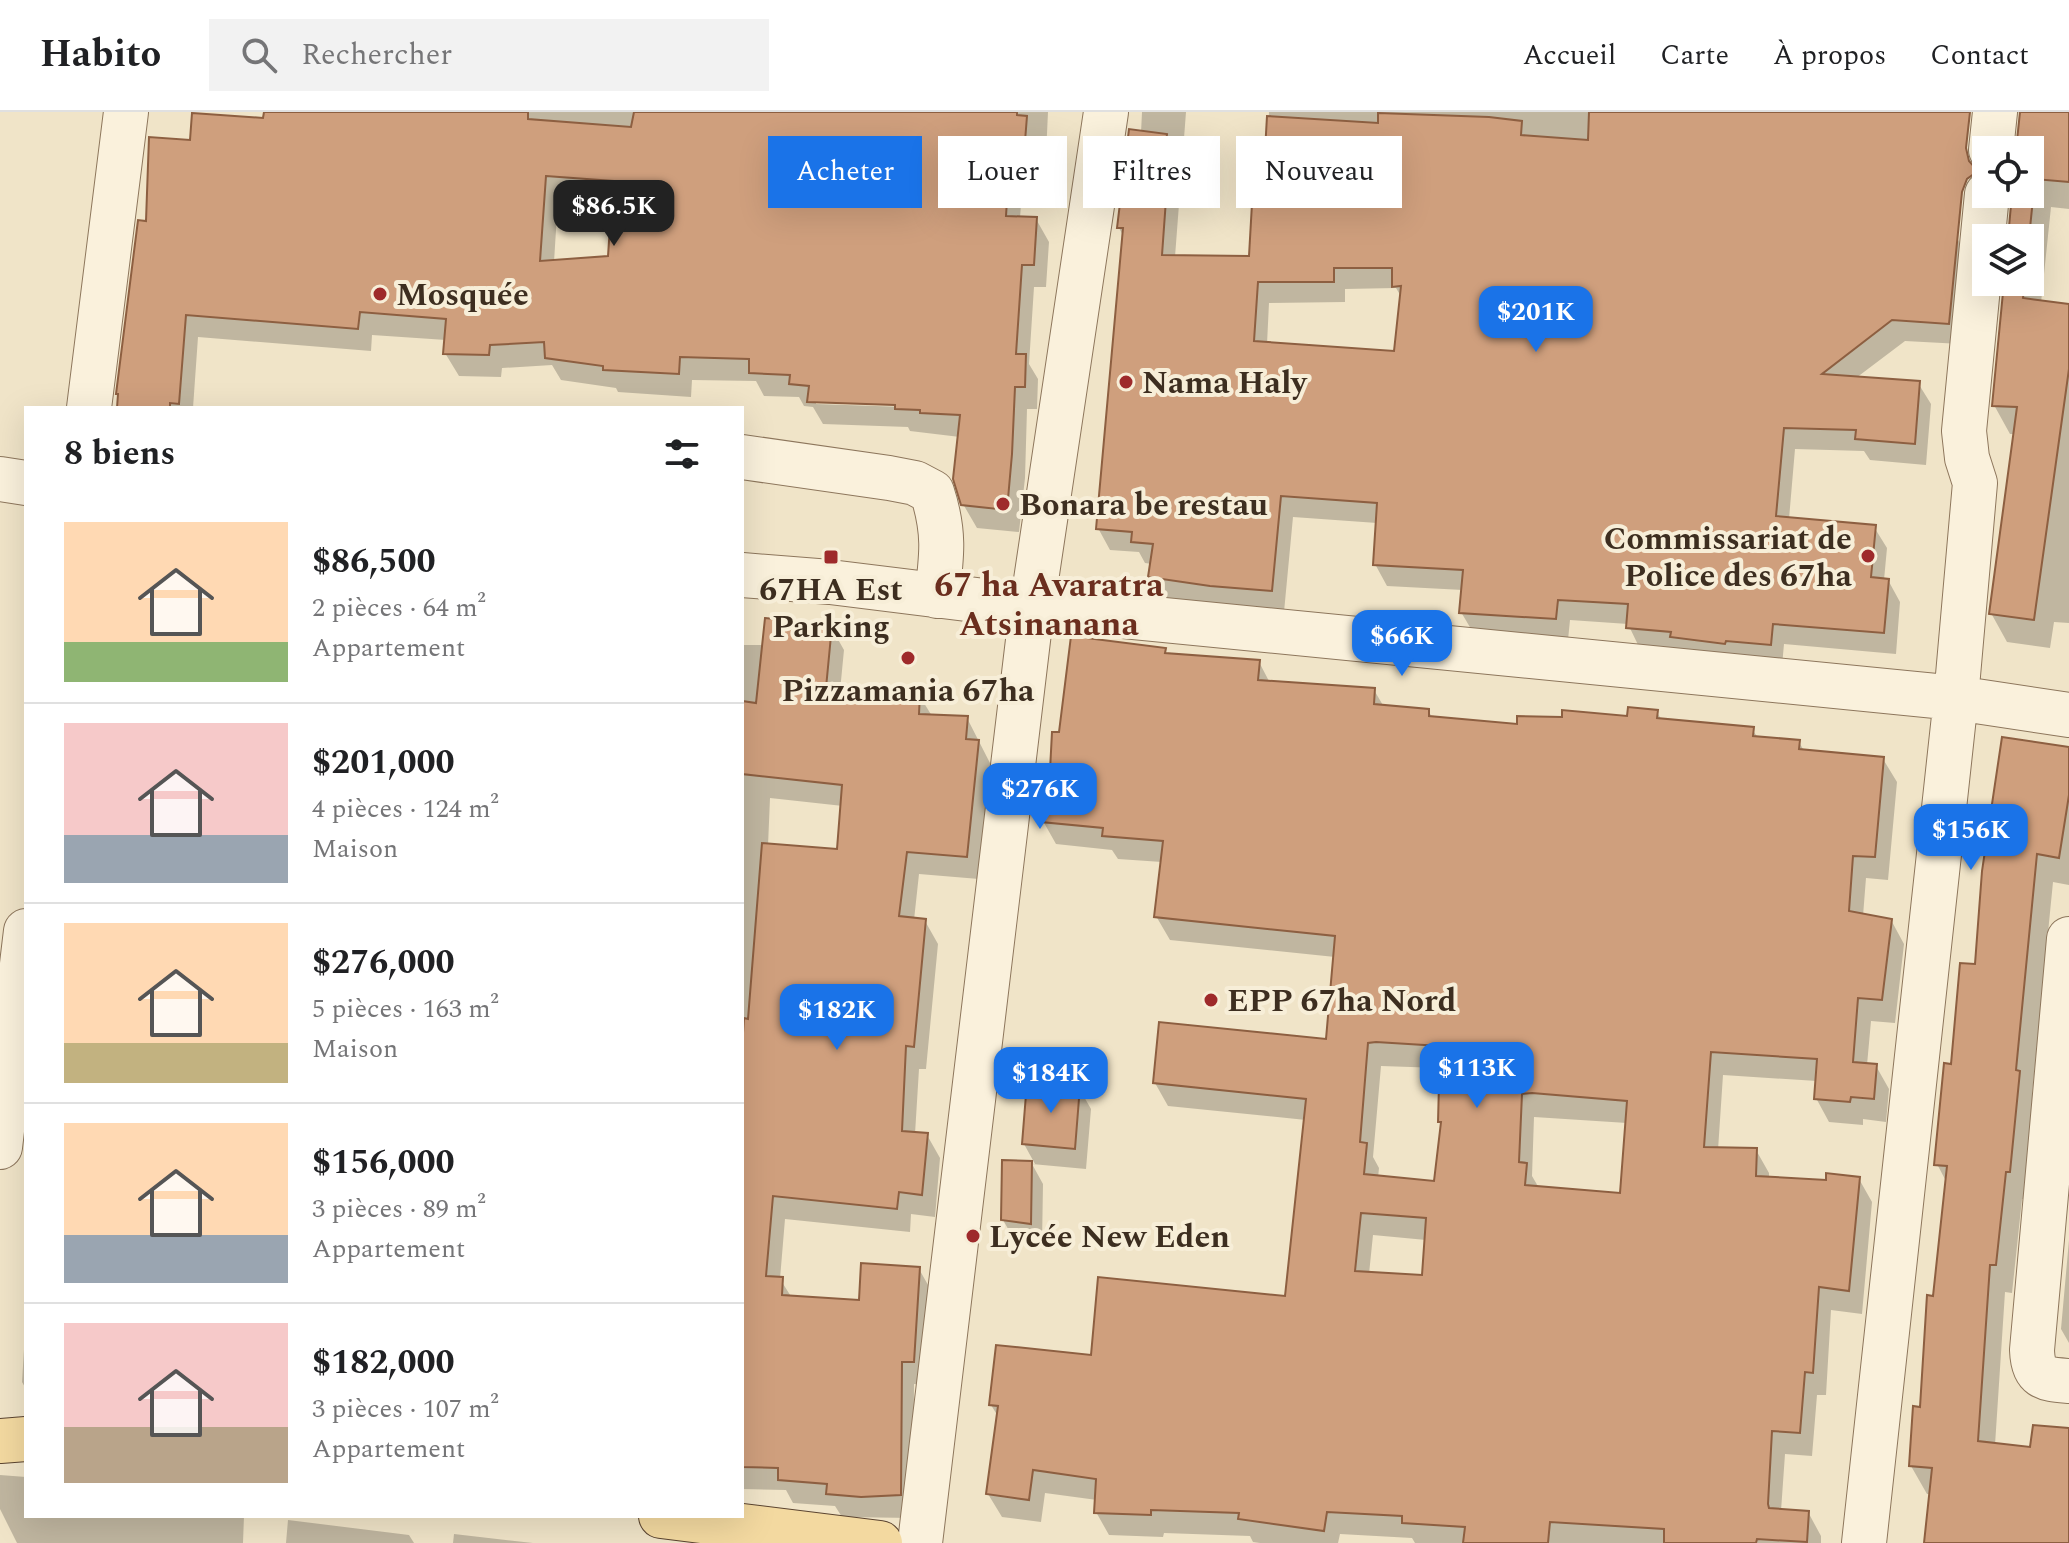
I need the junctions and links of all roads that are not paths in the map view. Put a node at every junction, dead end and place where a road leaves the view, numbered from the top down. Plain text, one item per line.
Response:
1 (126, 112) edge
2 (1106, 112) edge
3 (1995, 112) edge
4 (1992, 136) edge
5 (1986, 208) edge
6 (89, 406) edge
7 (744, 457) edge
8 (744, 575) edge
9 (937, 596) junction
10 (1032, 607) junction
11 (1956, 698) junction
12 (2069, 715) edge
13 (2069, 939) edge
14 (24, 948) edge
15 (2062, 1113) edge
16 (0, 1147) edge
17 (2069, 1381) edge
18 (24, 1439) edge
19 (0, 1441) edge
20 (677, 1518) edge
21 (880, 1543) edge
22 (920, 1543) edge
23 (1864, 1543) edge

1 - 6 street
2 - 10 street
3 - 4 street
5 - 11 street
7 - 9 street
8 - 9 street
9 - 10 street
10 - 11 street
10 - 22 street
11 - 12 street
11 - 23 street
13 - 15 street
14 - 16 street
15 - 17 street
18 - 19 main road
20 - 21 main road

